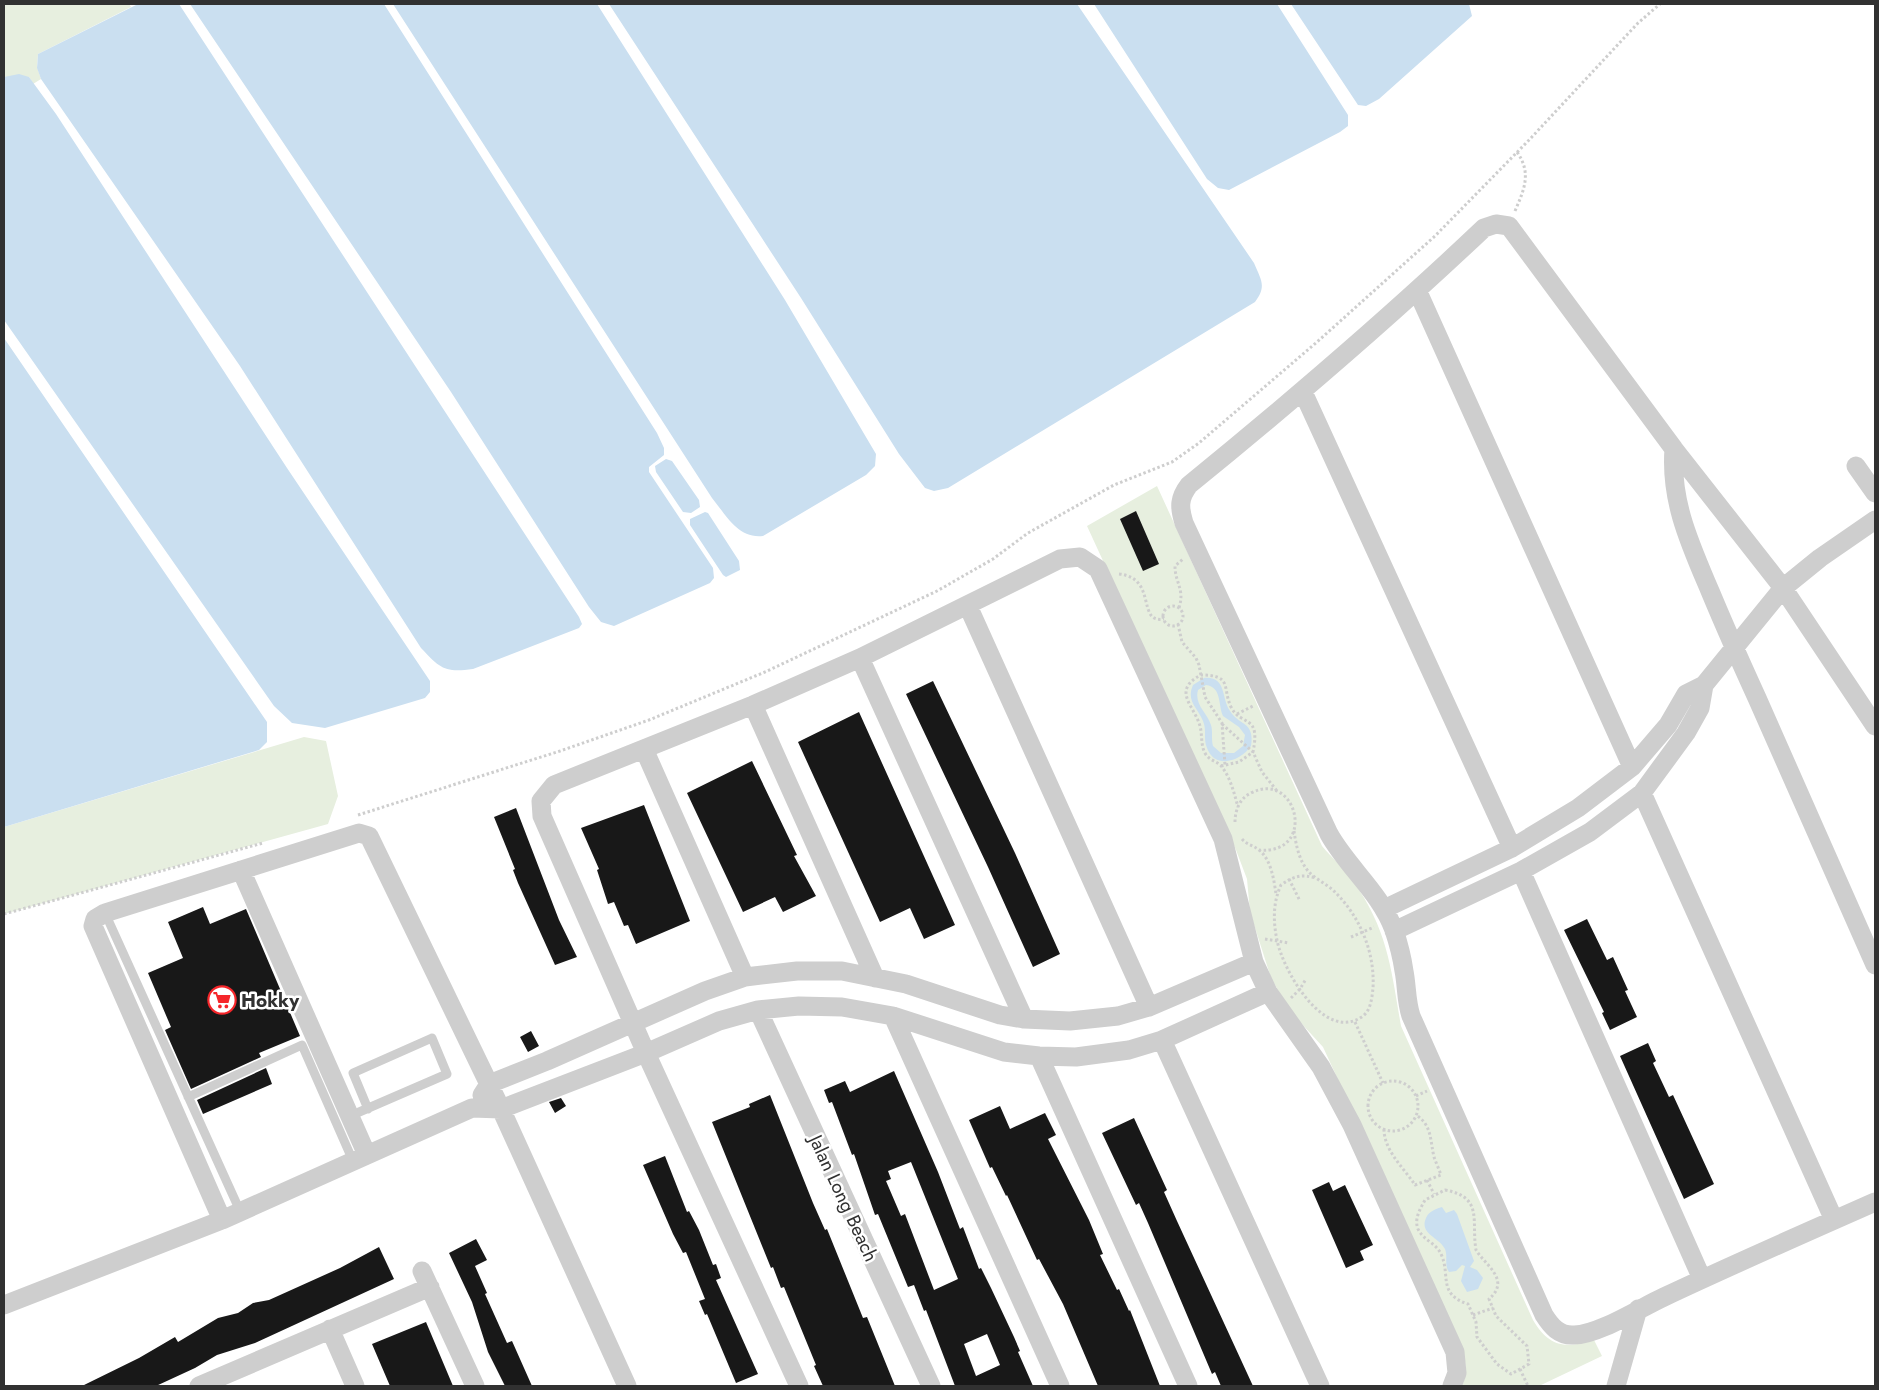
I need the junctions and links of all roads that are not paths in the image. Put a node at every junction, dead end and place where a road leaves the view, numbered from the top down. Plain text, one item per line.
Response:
1 (1418, 290) junction
2 (1303, 392) junction
3 (1674, 449) junction
4 (1856, 466) dead end
5 (1875, 493) edge
6 (1875, 520) edge
7 (1783, 588) junction
8 (968, 606) junction
9 (1734, 648) junction
10 (860, 658) junction
11 (1704, 685) junction
12 (753, 705) junction
13 (1875, 726) edge
14 (644, 749) junction
15 (1632, 767) junction
16 (1642, 793) junction
17 (1512, 848) junction
18 (241, 870) junction
19 (1521, 871) junction
20 (1384, 909) junction
21 (104, 913) junction
22 (1394, 931) junction
23 (1254, 962) junction
24 (1875, 965) edge
25 (745, 977) junction
26 (875, 978) junction
27 (1268, 992) junction
28 (1149, 1007) junction
29 (758, 1010) junction
30 (893, 1016) junction
31 (1024, 1019) junction
32 (633, 1023) junction
33 (1162, 1040) junction
34 (646, 1053) junction
35 (1039, 1056) junction
36 (489, 1084) junction
37 (188, 1097) junction
38 (472, 1108) junction
39 (368, 1109) junction
40 (501, 1109) junction
41 (350, 1116) junction
42 (360, 1158) junction
43 (1875, 1202) edge
44 (240, 1211) junction
45 (222, 1220) junction
46 (1834, 1220) junction
47 (1702, 1279) junction
48 (4, 1305) edge
49 (1638, 1309) junction
50 (330, 1329) junction
51 (1621, 1383) edge
52 (202, 1386) edge
53 (355, 1386) edge
54 (476, 1386) edge
55 (627, 1386) edge
56 (798, 1386) edge
57 (931, 1386) edge
58 (1060, 1386) edge
59 (1188, 1386) edge
60 (1320, 1386) edge
61 (1452, 1386) edge

1 - 2 street
1 - 3 street
1 - 15 street
2 - 17 street
2 - 20 street
3 - 7 street
3 - 9 street
4 - 5 street
6 - 7 street
7 - 9 street
7 - 13 street
8 - 10 street
8 - 23 street
8 - 28 street
9 - 11 street
9 - 24 street
10 - 12 street
10 - 31 street
11 - 15 street
11 - 16 street
12 - 14 street
12 - 26 street
14 - 25 street
14 - 32 street
15 - 17 street
16 - 19 street
16 - 46 street
17 - 20 street
18 - 21 street
18 - 36 street
18 - 41 street
19 - 22 street
19 - 47 street
20 - 22 street
21 - 37 lane
21 - 45 street
22 - 49 street
23 - 27 street
23 - 28 street
25 - 26 street
25 - 32 street
26 - 31 street
27 - 33 street
27 - 61 street
28 - 31 street
29 - 30 street
29 - 34 street
29 - 57 street, Jalan Long Beach
30 - 35 street
30 - 58 street
32 - 34 street
32 - 36 street
33 - 35 street
33 - 60 street
34 - 40 street
34 - 56 street
35 - 59 street
36 - 38 street
36 - 40 street
37 - 42 lane
37 - 44 lane
38 - 40 street
38 - 42 street
39 - 39 lane
39 - 41 lane
40 - 55 street
41 - 42 street
42 - 44 street
43 - 46 street
44 - 45 street
45 - 48 street
46 - 47 street
47 - 49 street
49 - 51 street
50 - 52 street
50 - 53 street
50 - 54 street

